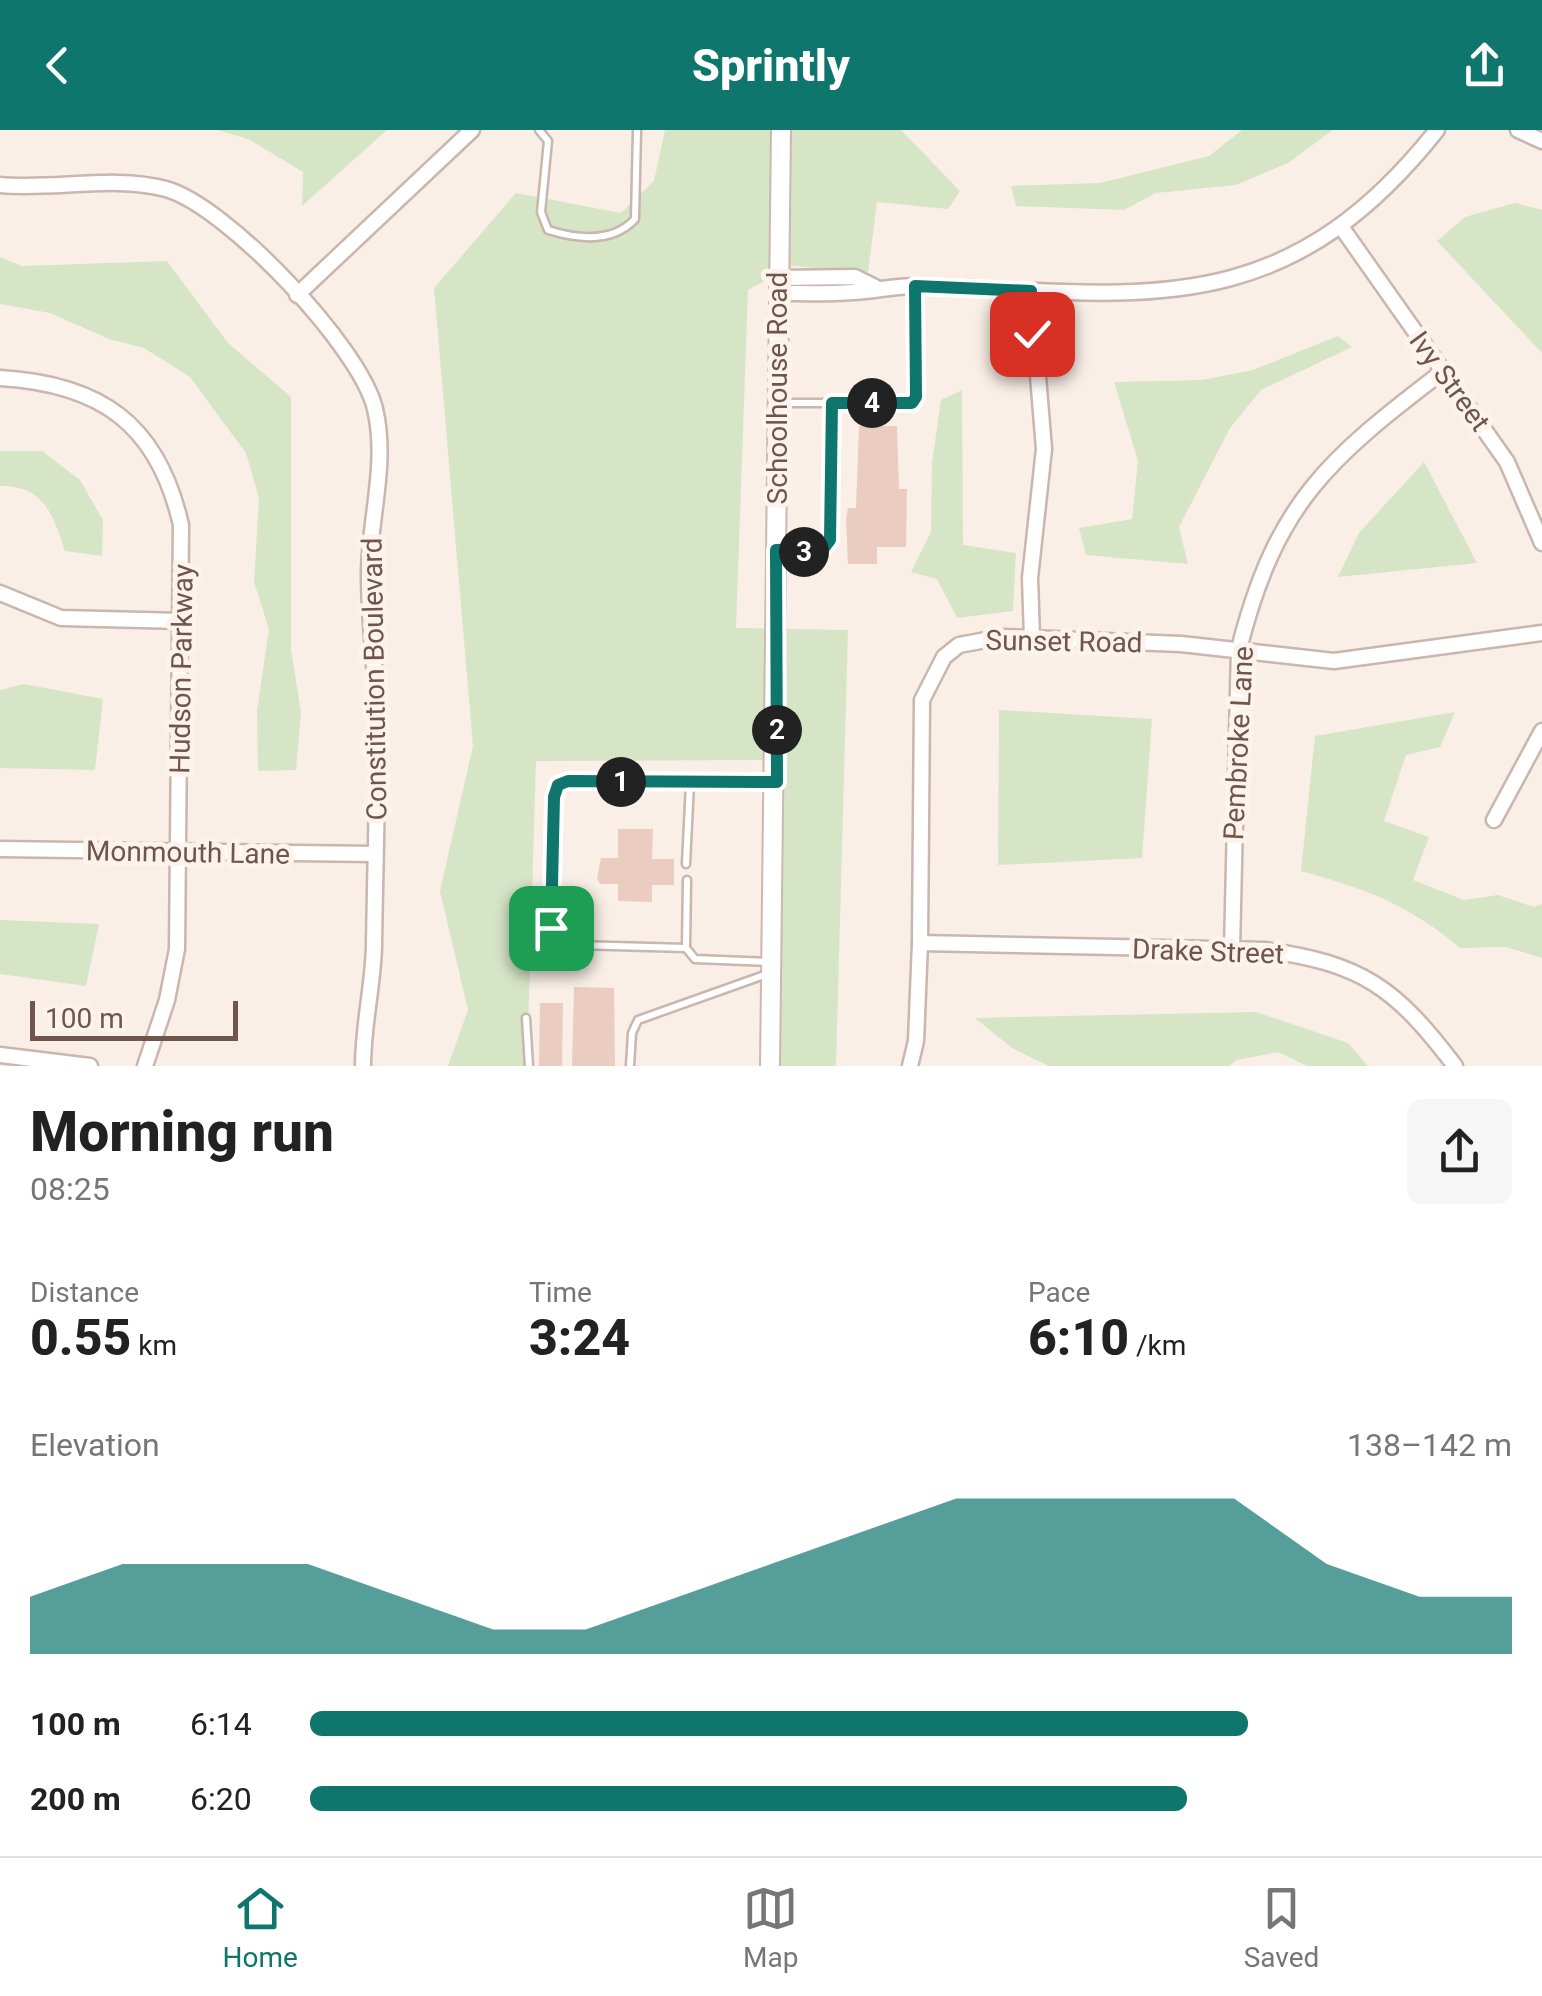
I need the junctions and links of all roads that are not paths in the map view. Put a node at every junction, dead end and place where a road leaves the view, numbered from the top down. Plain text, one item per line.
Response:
1 (472, 130) edge
2 (539, 130) edge
3 (637, 130) edge
4 (781, 130) edge
5 (1437, 130) edge
6 (1518, 130) edge
7 (1542, 140) edge
8 (0, 185) edge
9 (1342, 228) junction
10 (777, 286) junction
11 (915, 286) junction
12 (1031, 291) junction
13 (298, 295) junction
14 (1442, 372) junction
15 (0, 378) edge
16 (778, 403) junction
17 (832, 403) junction
18 (1542, 544) edge
19 (776, 550) junction
20 (0, 594) edge
21 (182, 621) junction
22 (1542, 633) edge
23 (1032, 638) junction
24 (1239, 649) junction
25 (1542, 731) edge
26 (777, 782) junction
27 (690, 783) junction
28 (1494, 820) dead end
29 (0, 849) edge
30 (179, 852) junction
31 (375, 854) junction
32 (686, 864) dead end
33 (686, 880) dead end
34 (920, 943) junction
35 (686, 948) junction
36 (1232, 950) junction
37 (771, 967) junction
38 (526, 1018) dead end
39 (0, 1055) edge
40 (90, 1066) edge
41 (145, 1066) edge
42 (363, 1066) edge
43 (528, 1066) edge
44 (630, 1066) edge
45 (770, 1066) edge
46 (910, 1066) edge
47 (1456, 1066) edge

1 - 13 street
2 - 3 lane
4 - 10 street, Schoolhouse Road
5 - 9 street
6 - 7 street
8 - 13 street, Constitution Boulevard
9 - 12 street
9 - 14 street, Ivy Street
10 - 11 street
10 - 16 street, Schoolhouse Road
11 - 12 street
11 - 17 lane
12 - 23 street
13 - 31 street, Constitution Boulevard
14 - 18 street, Ivy Street
14 - 24 street, Pembroke Lane
15 - 21 street, Hudson Parkway
16 - 17 lane
16 - 19 street, Schoolhouse Road
17 - 19 lane
19 - 26 street, Schoolhouse Road
20 - 21 street
21 - 30 street, Hudson Parkway
22 - 24 street, Sunset Road
23 - 24 street, Sunset Road
23 - 34 street, Sunset Road
24 - 36 street, Pembroke Lane
25 - 28 street
26 - 27 lane
26 - 37 street, Schoolhouse Road
27 - 32 lane
27 - 35 lane
29 - 30 street, Monmouth Lane
30 - 31 street, Monmouth Lane
30 - 41 street, Hudson Parkway
31 - 42 street, Constitution Boulevard
33 - 35 lane
34 - 36 street, Drake Street
34 - 46 street, Sunset Road
35 - 37 lane
36 - 47 street, Drake Street
37 - 44 lane
37 - 45 street, Schoolhouse Road
38 - 43 lane
39 - 40 street

